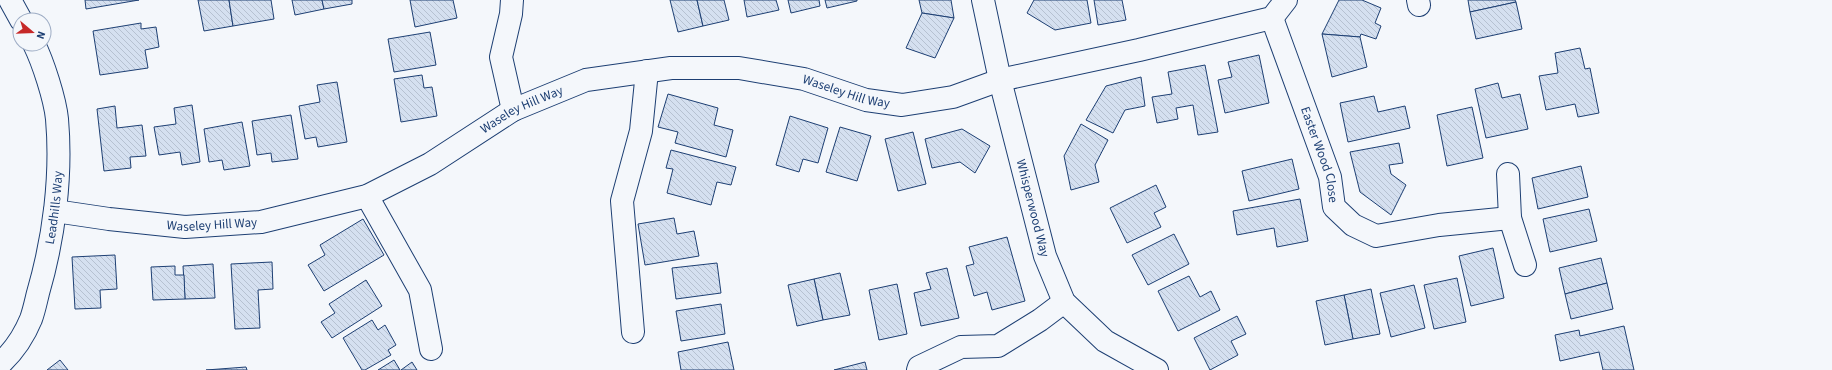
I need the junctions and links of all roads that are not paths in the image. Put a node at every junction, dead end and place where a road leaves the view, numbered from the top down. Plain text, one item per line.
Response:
1 (10, 0) edge
2 (512, 0) edge
3 (983, 0) edge
4 (1286, 0) edge
5 (17, 12) edge
6 (1272, 18) junction
7 (37, 52) edge
8 (647, 71) junction
9 (1000, 80) junction
10 (513, 110) junction
11 (1508, 174) dead end
12 (367, 196) junction
13 (54, 211) junction
14 (1510, 218) junction
15 (1525, 265) dead end
16 (1064, 302) junction
17 (633, 332) dead end
18 (431, 349) dead end
19 (0, 364) edge
20 (918, 370) edge
21 (1156, 370) edge

1 - 5 street
2 - 10 street
3 - 9 street, Whisperwood Way
4 - 6 street
6 - 9 street
6 - 14 street, Easter Wood Close
7 - 13 street, Leadhills Way
8 - 9 street, Waseley Hill Way
8 - 10 street, Waseley Hill Way
8 - 17 street
9 - 16 street, Whisperwood Way
10 - 12 street, Waseley Hill Way
11 - 14 street
12 - 13 street, Waseley Hill Way
12 - 18 street
13 - 19 street, Leadhills Way
14 - 15 street
16 - 20 street
16 - 21 street, Whisperwood Way

